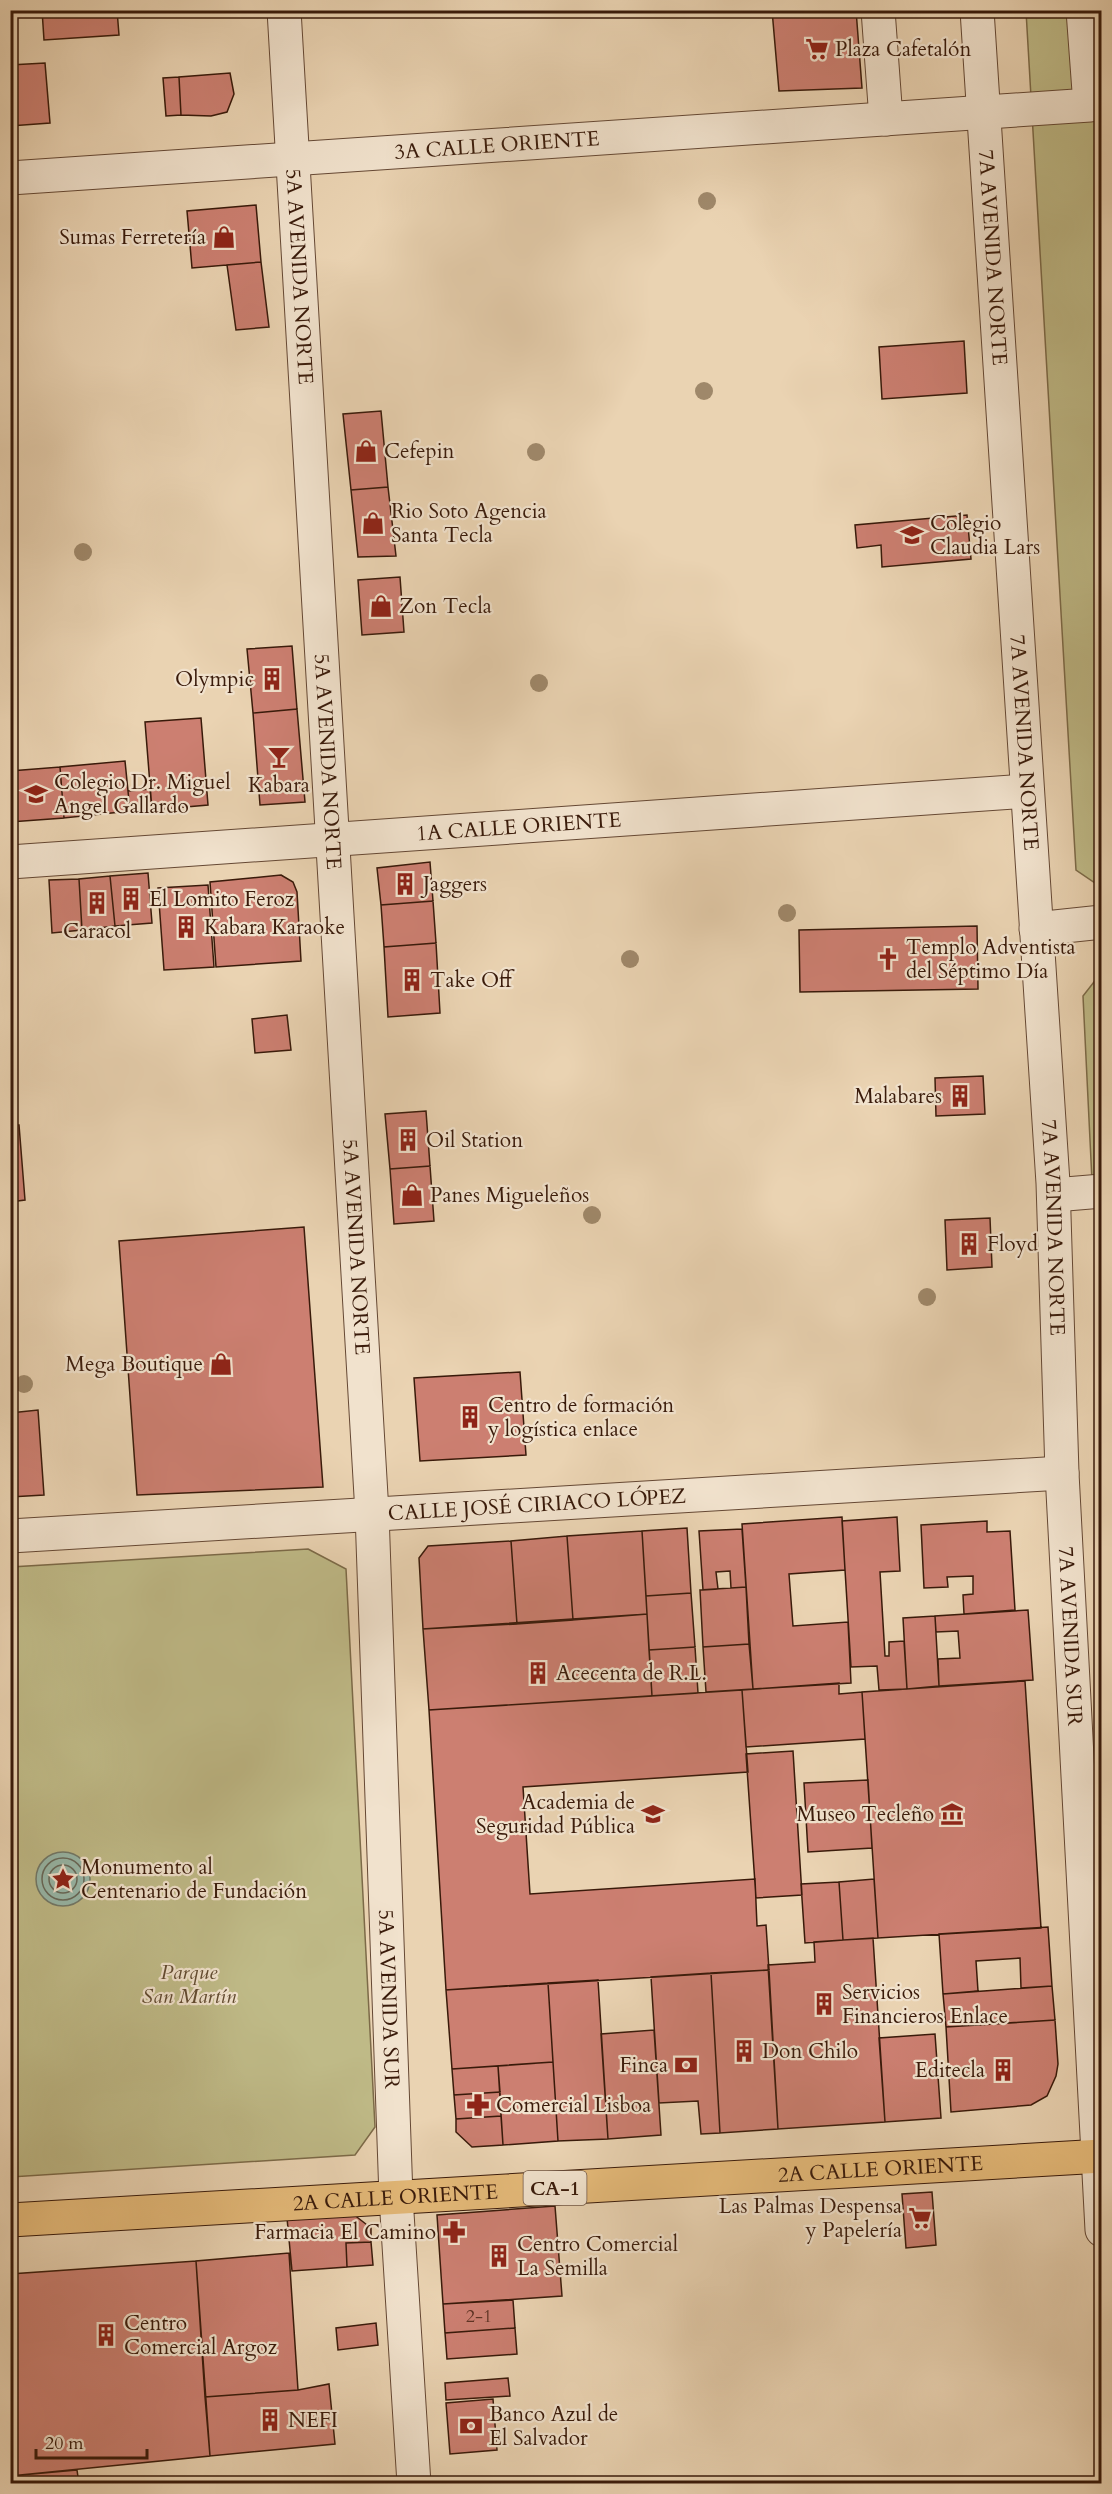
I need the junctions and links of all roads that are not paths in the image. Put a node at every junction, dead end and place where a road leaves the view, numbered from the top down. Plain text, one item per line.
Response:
1 (284, 10) edge
2 (878, 10) edge
3 (977, 10) edge
4 (1083, 10) edge
5 (984, 112) junction
6 (886, 119) junction
7 (292, 158) junction
8 (10, 178) edge
9 (1027, 791) junction
10 (332, 840) junction
11 (10, 862) edge
12 (1101, 922) edge
13 (1036, 929) junction
14 (1101, 1191) edge
15 (1054, 1195) junction
16 (1062, 1473) junction
17 (372, 1513) junction
18 (10, 1536) edge
19 (1100, 2156) edge
20 (396, 2197) junction
21 (10, 2220) edge
22 (1101, 2230) edge
23 (414, 2484) edge

1 - 7 street, 5A AVENIDA NORTE
2 - 6 street
3 - 5 street, 7A AVENIDA NORTE
4 - 5 street, 3A CALLE ORIENTE
5 - 6 street, 3A CALLE ORIENTE
5 - 9 street, 7A AVENIDA NORTE
6 - 7 street, 3A CALLE ORIENTE
7 - 8 street, 3A CALLE ORIENTE
7 - 10 street, 5A AVENIDA NORTE
9 - 10 street, 1A CALLE ORIENTE
9 - 13 street, 7A AVENIDA NORTE
10 - 11 street, 1A CALLE ORIENTE
10 - 17 street, 5A AVENIDA NORTE
12 - 13 street
13 - 15 street, 7A AVENIDA NORTE
14 - 15 street
15 - 16 street, 7A AVENIDA NORTE
16 - 17 street, CALLE JOSÉ CIRIACO LÓPEZ
16 - 19 street, 7A AVENIDA SUR
17 - 18 street, CALLE JOSÉ CIRIACO LÓPEZ
17 - 20 street, 5A AVENIDA SUR
19 - 20 main road, 2A CALLE ORIENTE / CA-1
19 - 22 street, 7A AVENIDA SUR
20 - 21 main road, 2A CALLE ORIENTE / CA-1
20 - 23 street, 5A AVENIDA SUR

